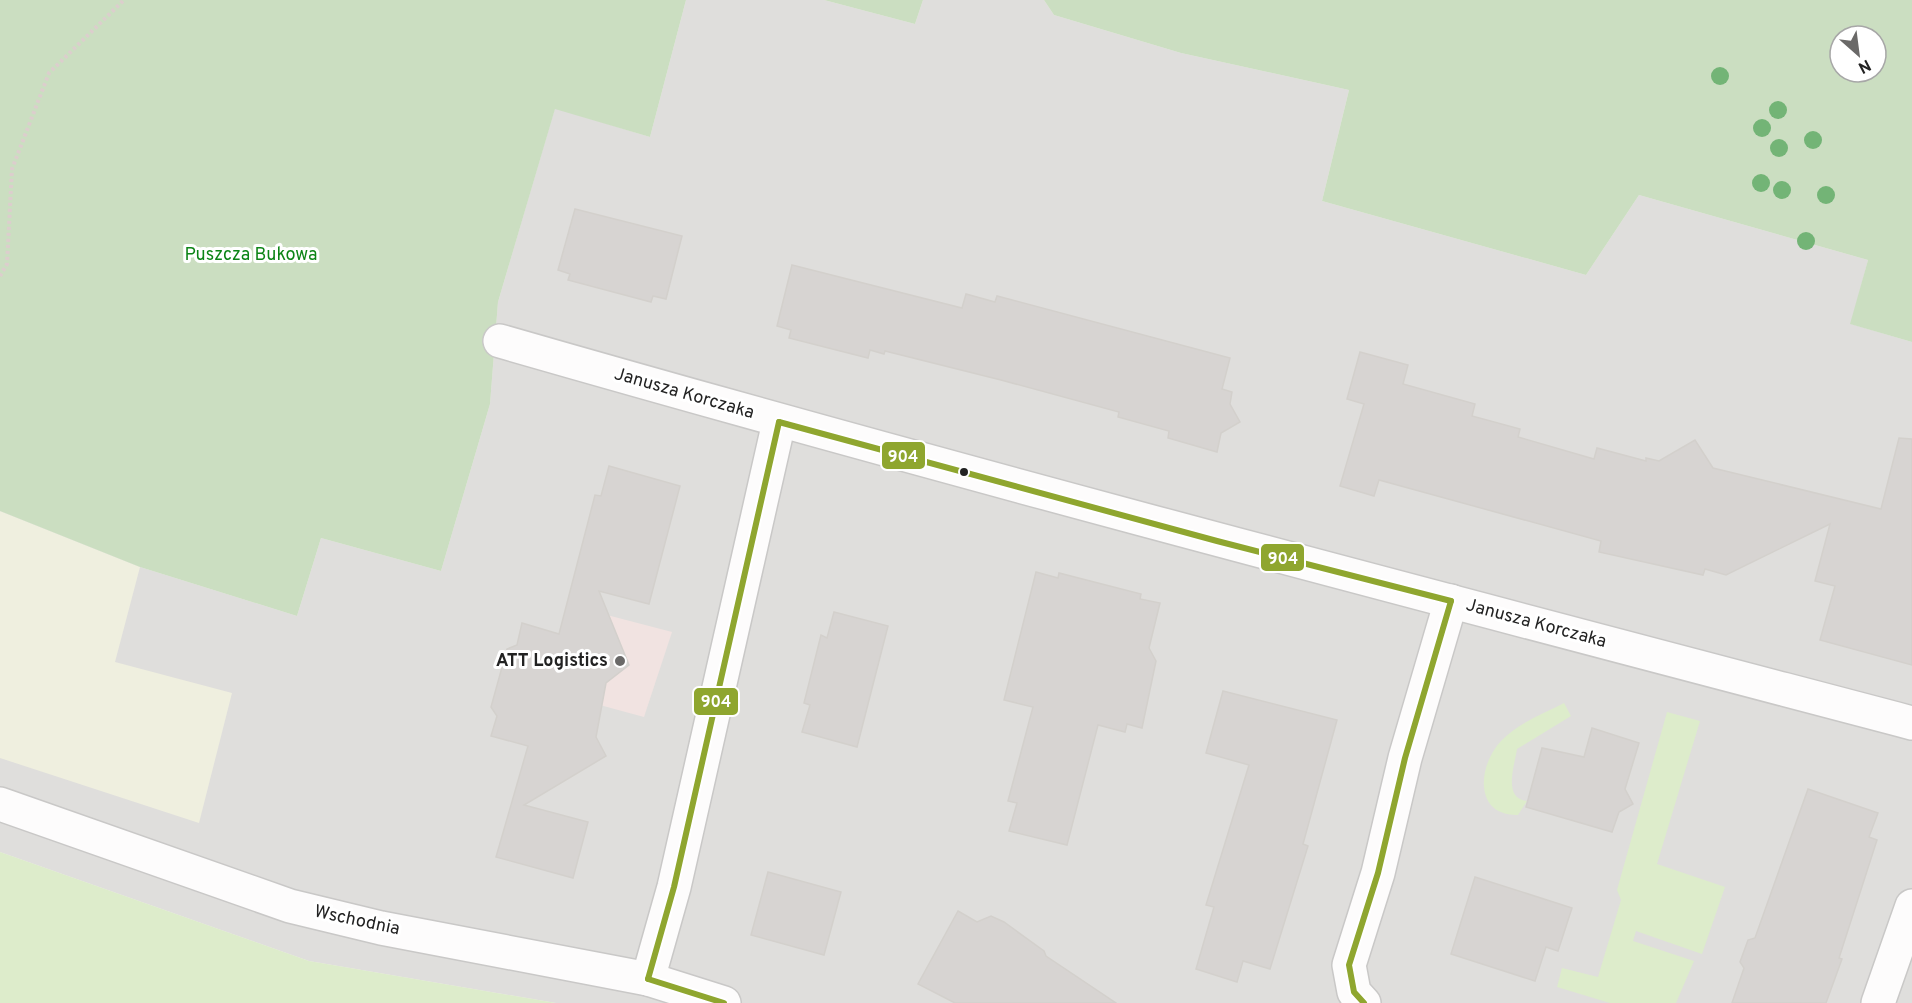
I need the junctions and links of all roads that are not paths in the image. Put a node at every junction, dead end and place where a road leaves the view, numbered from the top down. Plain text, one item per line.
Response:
1 (500, 341) dead end
2 (779, 422) junction
3 (1451, 601) junction
4 (1912, 723) edge
5 (0, 804) edge
6 (1912, 906) edge
7 (648, 979) junction
8 (724, 1003) edge
9 (1364, 1003) edge
10 (1878, 1003) edge

1 - 2 street, Janusza Korczaka
2 - 3 street, Janusza Korczaka
2 - 7 street
3 - 4 street, Janusza Korczaka
3 - 9 street
5 - 7 street, Wschodnia
6 - 10 street
7 - 8 street, Wschodnia

